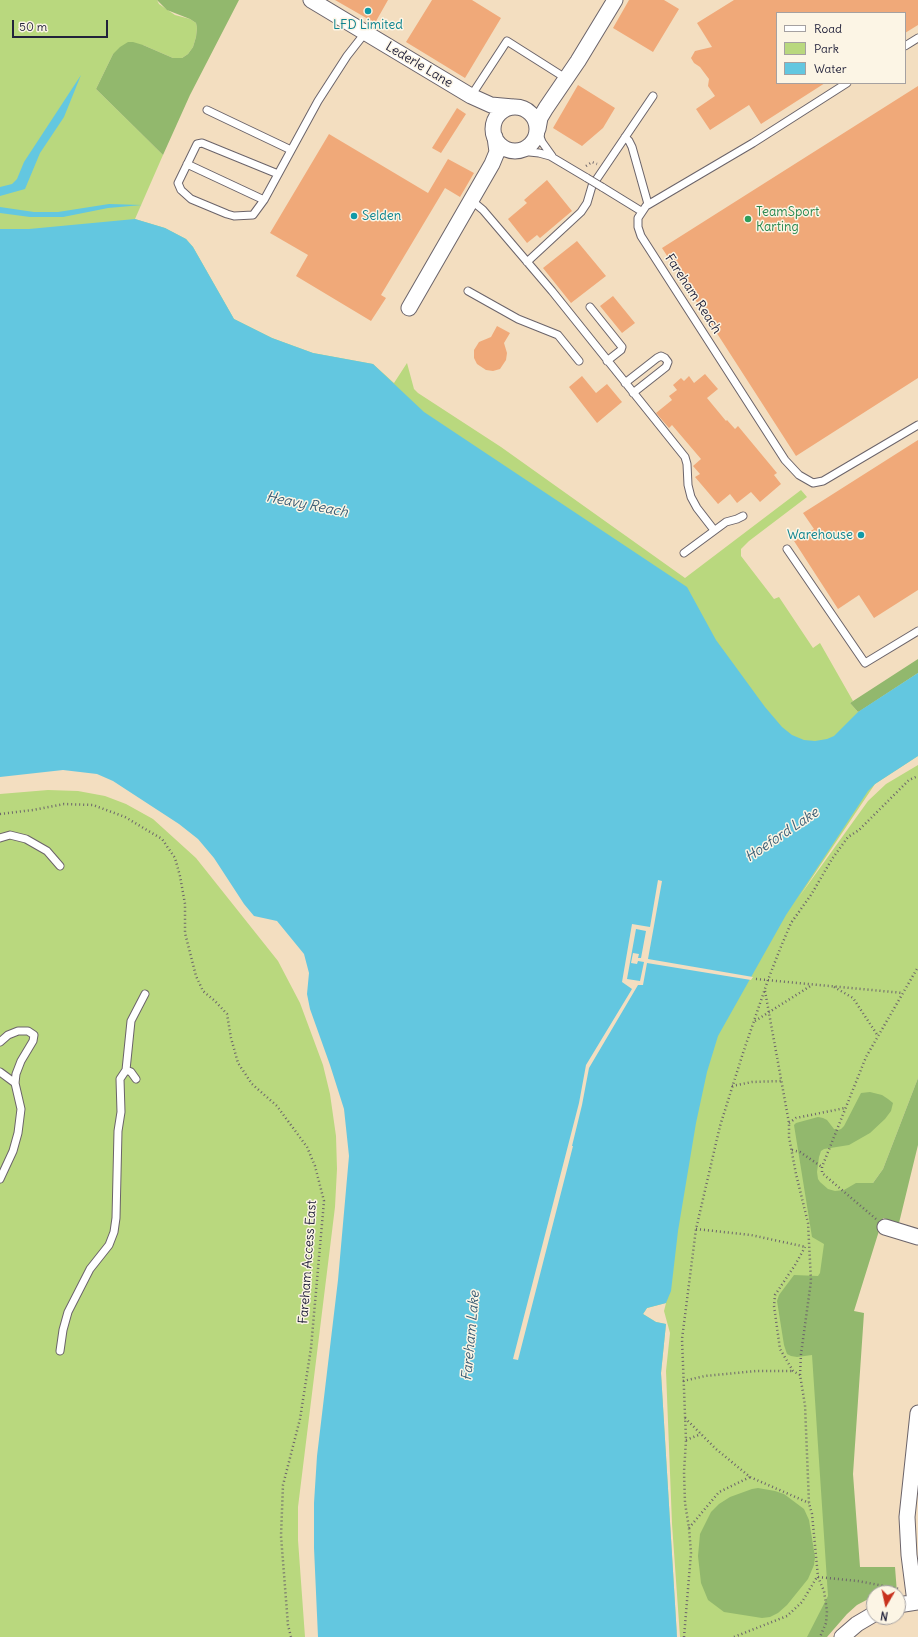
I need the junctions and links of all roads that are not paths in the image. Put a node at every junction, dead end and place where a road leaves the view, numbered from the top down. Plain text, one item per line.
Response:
1 (615, 0) edge
2 (318, 2) edge
3 (366, 33) junction
4 (918, 38) edge
5 (906, 45) edge
6 (564, 82) junction
7 (845, 84) edge
8 (468, 95) junction
9 (653, 96) dead end
10 (516, 107) junction
11 (206, 110) dead end
12 (538, 130) junction
13 (494, 136) junction
14 (625, 137) junction
15 (291, 150) junction
16 (518, 151) junction
17 (556, 159) junction
18 (187, 164) junction
19 (488, 171) junction
20 (278, 174) junction
21 (264, 200) junction
22 (471, 200) junction
23 (648, 204) junction
24 (641, 211) junction
25 (527, 262) junction
26 (468, 291) dead end
27 (590, 307) dead end
28 (409, 308) dead end
29 (579, 360) dead end
30 (607, 361) junction
31 (625, 384) junction
32 (633, 393) junction
33 (918, 424) edge
34 (743, 516) dead end
35 (714, 530) junction
36 (787, 549) dead end
37 (684, 553) dead end
38 (918, 631) edge
39 (0, 838) edge
40 (60, 866) dead end
41 (145, 994) dead end
42 (0, 1042) edge
43 (126, 1070) junction
44 (0, 1072) edge
45 (136, 1079) dead end
46 (16, 1083) junction
47 (0, 1179) edge
48 (885, 1227) road end
49 (918, 1237) edge
50 (60, 1351) dead end
51 (918, 1413) edge
52 (913, 1518) edge
53 (915, 1598) edge
54 (866, 1619) edge
55 (842, 1637) edge

1 - 6 street
2 - 3 street, Lederle Lane
3 - 8 street, Lederle Lane
3 - 15 lane
4 - 5 lane
6 - 8 lane
6 - 10 street
6 - 12 street
7 - 23 lane
8 - 10 street, Lederle Lane
8 - 13 street, Lederle Lane
9 - 14 lane
10 - 12 street
10 - 13 street
11 - 15 lane
12 - 16 street
12 - 17 lane
13 - 16 street
13 - 19 street
14 - 23 lane
14 - 25 lane
15 - 20 lane
16 - 17 lane
16 - 19 street
17 - 24 lane, bridge
18 - 20 lane
18 - 21 lane
18 - 21 lane
19 - 22 street
20 - 21 lane
22 - 25 lane
22 - 28 street
23 - 24 lane
24 - 33 lane, Fareham Reach
25 - 30 lane
26 - 29 lane
27 - 30 lane
30 - 31 lane
31 - 32 lane
31 - 32 lane
32 - 35 lane
34 - 35 lane
35 - 37 lane
36 - 38 lane
39 - 40 lane
41 - 43 lane
42 - 46 lane
43 - 45 lane
43 - 50 lane
44 - 46 lane
46 - 47 lane
48 - 49 street
51 - 52 street
52 - 53 street
54 - 55 street

